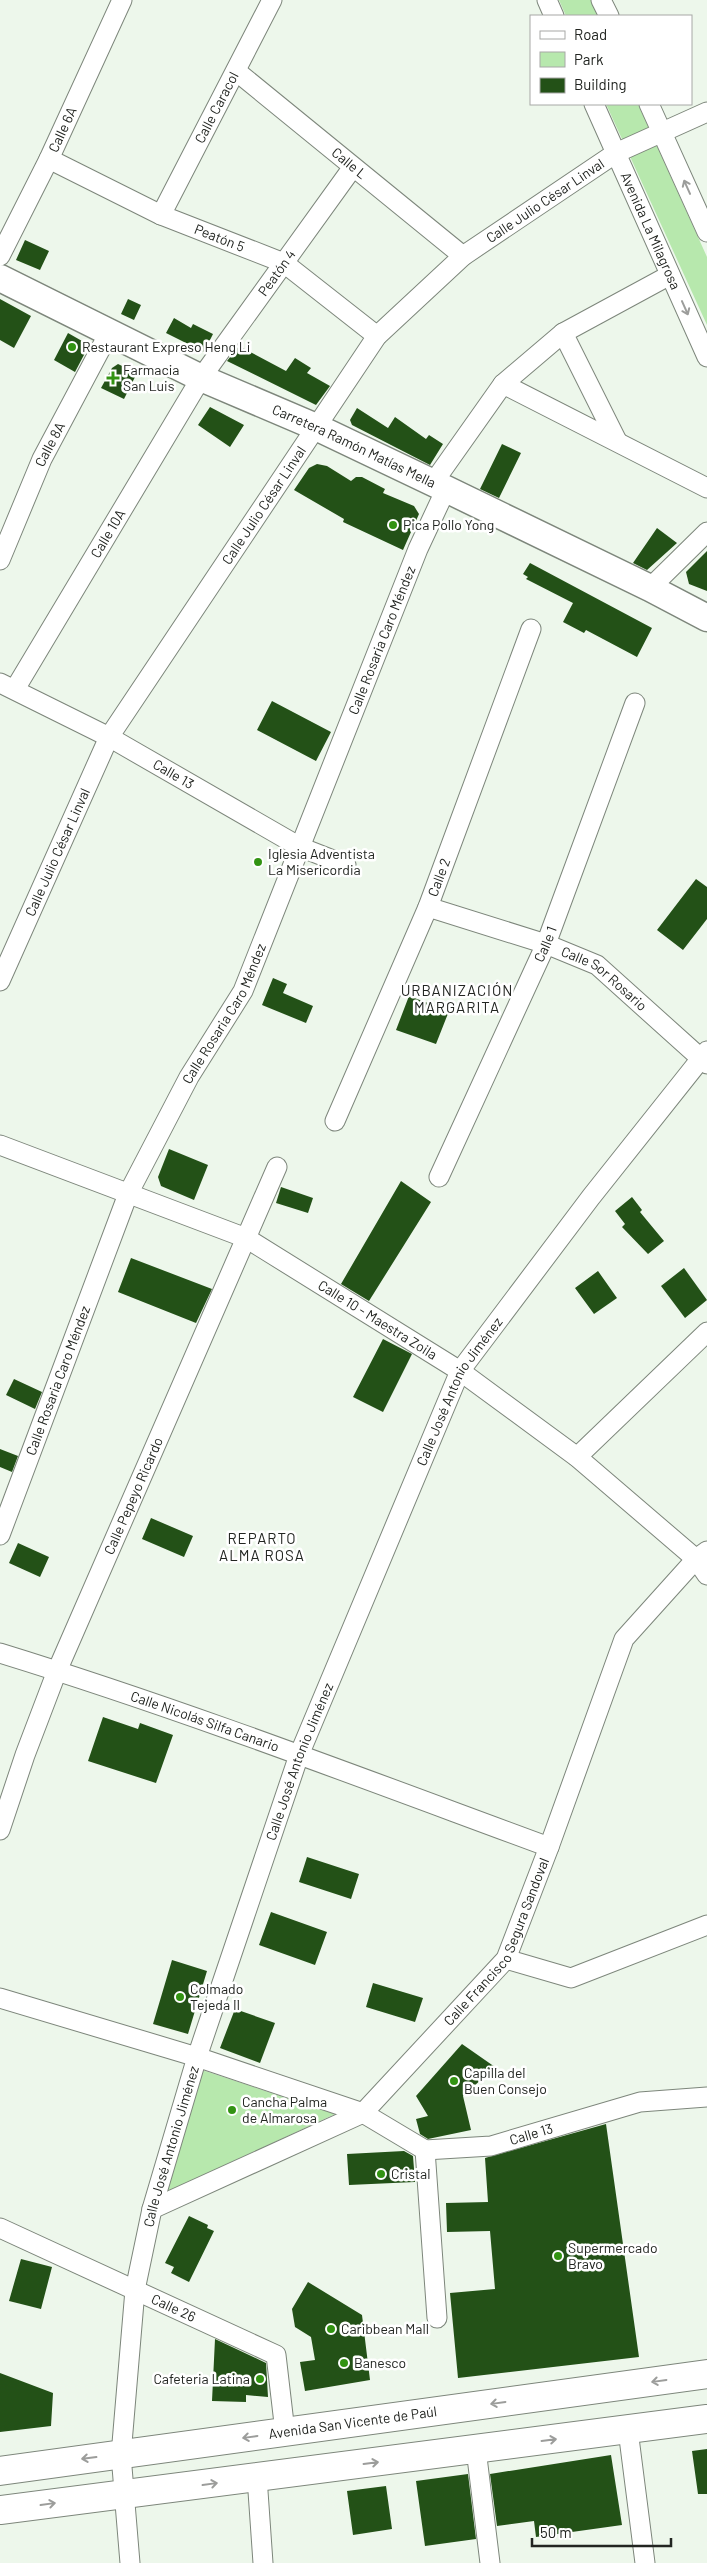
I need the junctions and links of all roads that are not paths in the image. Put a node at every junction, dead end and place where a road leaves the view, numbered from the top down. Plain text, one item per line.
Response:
1 (122, 0) edge
2 (272, 0) edge
3 (547, 0) edge
4 (601, 0) edge
5 (554, 15) edge
6 (608, 15) edge
7 (236, 71) junction
8 (594, 105) edge
9 (649, 105) edge
10 (707, 112) edge
11 (662, 133) junction
12 (616, 153) junction
13 (49, 159) junction
14 (353, 167) junction
15 (161, 215) junction
16 (707, 232) edge
17 (0, 256) edge
18 (463, 256) junction
19 (284, 263) junction
20 (670, 275) junction
21 (0, 278) edge
22 (109, 333) junction
23 (563, 333) junction
24 (377, 336) junction
25 (707, 357) edge
26 (201, 378) junction
27 (503, 384) junction
28 (316, 427) junction
29 (617, 441) junction
30 (439, 486) junction
31 (707, 488) edge
32 (707, 532) edge
33 (0, 560) edge
34 (650, 588) junction
35 (707, 618) edge
36 (531, 629) dead end
37 (7, 686) edge
38 (635, 704) dead end
39 (109, 737) junction
40 (300, 847) junction
41 (346, 865) dead end
42 (428, 906) junction
43 (546, 944) junction
44 (0, 981) edge
45 (705, 1057) edge
46 (335, 1121) dead end
47 (0, 1145) edge
48 (277, 1167) dead end
49 (439, 1178) dead end
50 (128, 1194) junction
51 (246, 1238) junction
52 (707, 1332) edge
53 (460, 1371) junction
54 (577, 1457) junction
55 (0, 1535) edge
56 (701, 1555) edge
57 (707, 1575) edge
58 (0, 1653) edge
59 (57, 1671) junction
60 (299, 1755) junction
61 (0, 1830) edge
62 (549, 1847) junction
63 (707, 1925) edge
64 (506, 1959) junction
65 (0, 1998) edge
66 (197, 2057) junction
67 (707, 2097) edge
68 (364, 2113) junction
69 (425, 2150) junction
70 (152, 2209) junction
71 (0, 2228) edge
72 (135, 2290) junction
73 (437, 2318) dead end
74 (707, 2374) edge
75 (707, 2419) edge
76 (628, 2430) junction
77 (286, 2432) junction
78 (476, 2449) junction
79 (121, 2455) junction
80 (0, 2471) edge
81 (257, 2478) junction
82 (125, 2495) junction
83 (0, 2510) edge
84 (130, 2563) edge
85 (263, 2563) edge
86 (490, 2563) edge
87 (645, 2563) edge

1 - 13 street, Calle 6A
2 - 7 street, Calle Caracol
3 - 5 street
4 - 6 street
7 - 14 street, Calle L
7 - 15 street, Calle Caracol
8 - 12 street, Avenida La Milagrosa
9 - 11 street
10 - 11 street, Calle Julio César Linval
11 - 12 street, Calle Julio César Linval
16 -> 11 street
12 - 18 street, Calle Julio César Linval
12 - 20 street, Avenida La Milagrosa
13 - 15 street, Peatón 5
13 - 17 street, Calle 6A
14 - 18 street, Calle L
14 - 19 street, Peatón 4
15 - 19 street, Peatón 5
18 - 24 street, Calle Julio César Linval
19 - 24 street, Peatón 5
19 - 26 street, Peatón 4
20 - 23 street, Calle Rosaria Caro Méndez
20 -> 25 street, Avenida La Milagrosa
21 - 22 main road, Carretera Ramón Matías Mella
22 - 26 main road, Carretera Ramón Matías Mella
22 - 33 street, Calle 8A
23 - 27 street, Calle Rosaria Caro Méndez
23 - 29 street
24 - 28 street, Calle Julio César Linval
26 - 28 main road, Carretera Ramón Matías Mella
26 - 37 street, Calle 10A
27 - 29 street
27 - 30 street, Calle Rosaria Caro Méndez
28 - 30 main road, Carretera Ramón Matías Mella
28 - 39 street, Calle Julio César Linval
29 - 31 street
30 - 34 main road, Carretera Ramón Matías Mella
30 - 40 street, Calle Rosaria Caro Méndez
32 - 34 street
34 - 35 main road, Carretera Ramón Matías Mella
36 - 42 street, Calle 2
37 - 39 street, Calle 13
38 - 43 street, Calle 1
39 - 40 street, Calle 13
39 - 44 street, Calle Julio César Linval
40 - 41 street, Calle 13
40 - 50 street, Calle Rosaria Caro Méndez
42 - 43 street, Calle Sor Rosario
42 - 46 street, Calle 2
43 - 45 street, Calle Sor Rosario
43 - 49 street, Calle 1
45 - 53 street, Calle José Antonio Jiménez
47 - 50 street, Calle 10 - Maestra Zoila
48 - 51 street, Calle Pepeyo Ricardo
50 - 51 street, Calle 10 - Maestra Zoila
50 - 55 street, Calle Rosaria Caro Méndez
51 - 53 street, Calle 10 - Maestra Zoila
51 - 59 street, Calle Pepeyo Ricardo
52 - 54 street
53 - 54 street, Calle 10 - Maestra Zoila
53 - 60 street, Calle José Antonio Jiménez
54 - 56 street, Calle 10 - Maestra Zoila
56 - 57 street, Calle 10 - Maestra Zoila
56 - 62 street, Calle Francisco Segura Sandoval
58 - 59 street, Calle Nicolás Silfa Canario
59 - 60 street, Calle Nicolás Silfa Canario
59 - 61 street, Calle Pepeyo Ricardo
60 - 62 street, Calle Nicolás Silfa Canario
60 - 66 street, Calle José Antonio Jiménez
62 - 64 street, Calle Francisco Segura Sandoval
63 - 64 street
64 - 68 street, Calle Francisco Segura Sandoval
65 - 66 street
66 - 68 street
66 - 70 street, Calle José Antonio Jiménez
67 - 69 street, Calle 13
68 - 69 street
68 - 70 street, Calle Francisco Segura Sandoval
69 - 73 street
70 - 72 street, Calle José Antonio Jiménez
71 - 72 street, Calle 26
72 - 77 street, Calle 26
72 - 79 street, Calle José Antonio Jiménez
74 -> 77 main road, Avenida San Vicente de Paúl
75 - 76 main road
78 -> 76 main road
76 - 87 street
77 -> 79 main road, Avenida San Vicente de Paúl
81 -> 78 main road
78 - 86 street
79 -> 80 main road, Avenida San Vicente de Paúl
79 - 82 street, Calle José Antonio Jiménez
82 -> 81 main road
81 - 85 street
83 -> 82 main road
82 - 84 street, Calle José Antonio Jiménez

